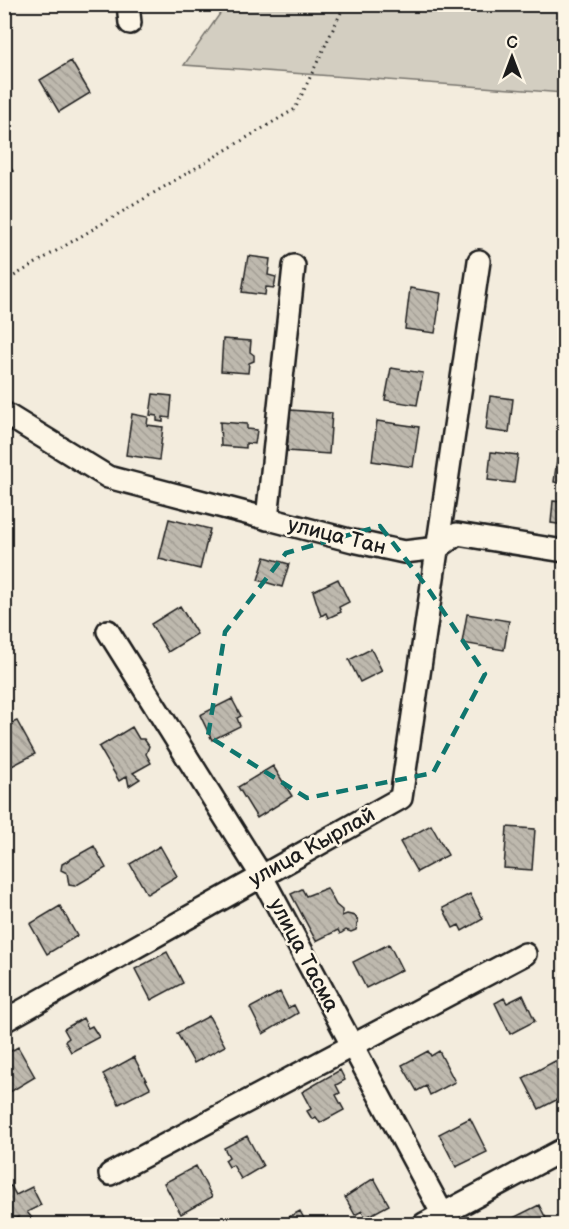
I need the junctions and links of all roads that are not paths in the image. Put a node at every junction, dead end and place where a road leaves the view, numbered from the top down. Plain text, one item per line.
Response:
1 (479, 261) dead end
2 (294, 266) dead end
3 (4, 413) edge
4 (267, 519) junction
5 (438, 548) junction
6 (564, 551) edge
7 (108, 631) dead end
8 (261, 875) junction
9 (525, 954) dead end
10 (4, 1020) edge
11 (352, 1045) junction
12 (564, 1149) edge
13 (110, 1174) dead end
14 (445, 1219) edge
15 (424, 1224) edge

1 - 5 street
2 - 4 street
3 - 4 street, улица Тан
4 - 5 street, улица Тан
5 - 6 street, улица Тан
5 - 8 street, улица Кырлай
7 - 8 street, улица Тасма
8 - 10 street, улица Кырлай
8 - 11 street, улица Тасма
9 - 11 street
11 - 13 street
11 - 14 street, улица Тасма
12 - 14 street
14 - 15 street

